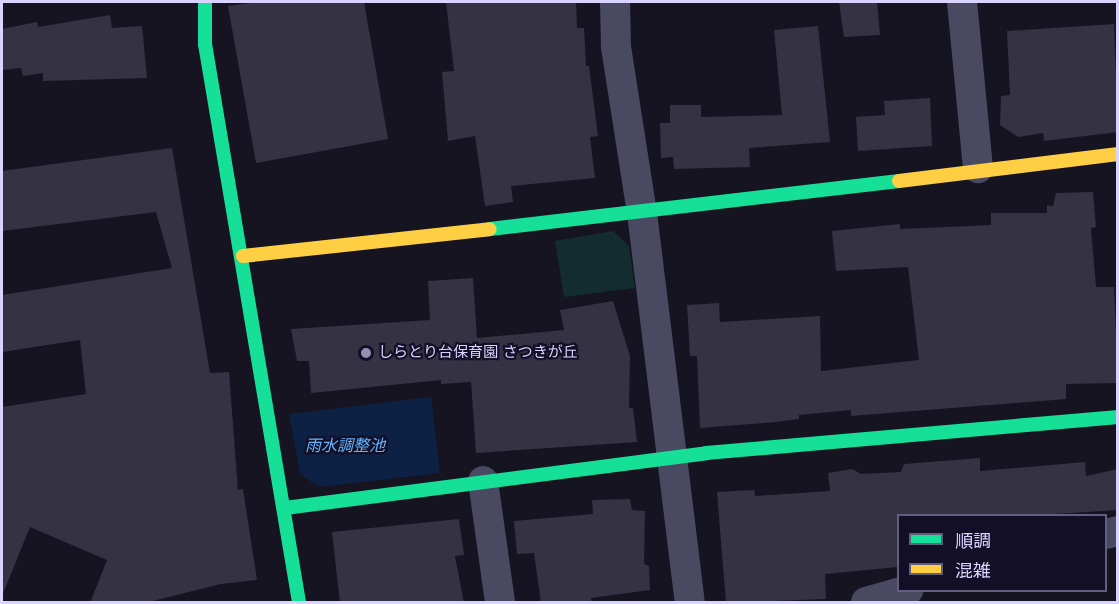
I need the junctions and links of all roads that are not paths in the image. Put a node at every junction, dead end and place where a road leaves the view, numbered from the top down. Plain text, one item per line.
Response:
1 (205, 2) edge
2 (615, 2) edge
3 (962, 2) edge
4 (1118, 154) edge
5 (978, 168) junction
6 (642, 213) junction
7 (243, 256) junction
8 (1118, 417) edge
9 (671, 460) junction
10 (483, 481) junction
11 (285, 508) junction
12 (904, 592) edge
13 (299, 603) edge
14 (500, 603) edge
15 (690, 603) edge
16 (866, 603) edge

1 - 7 street
2 - 6 street
3 - 5 street
4 - 5 street
5 - 6 street
6 - 7 street
6 - 9 street
7 - 11 street
8 - 9 street
9 - 10 street
9 - 15 street
10 - 11 street
10 - 14 street
11 - 13 street
12 - 16 street

